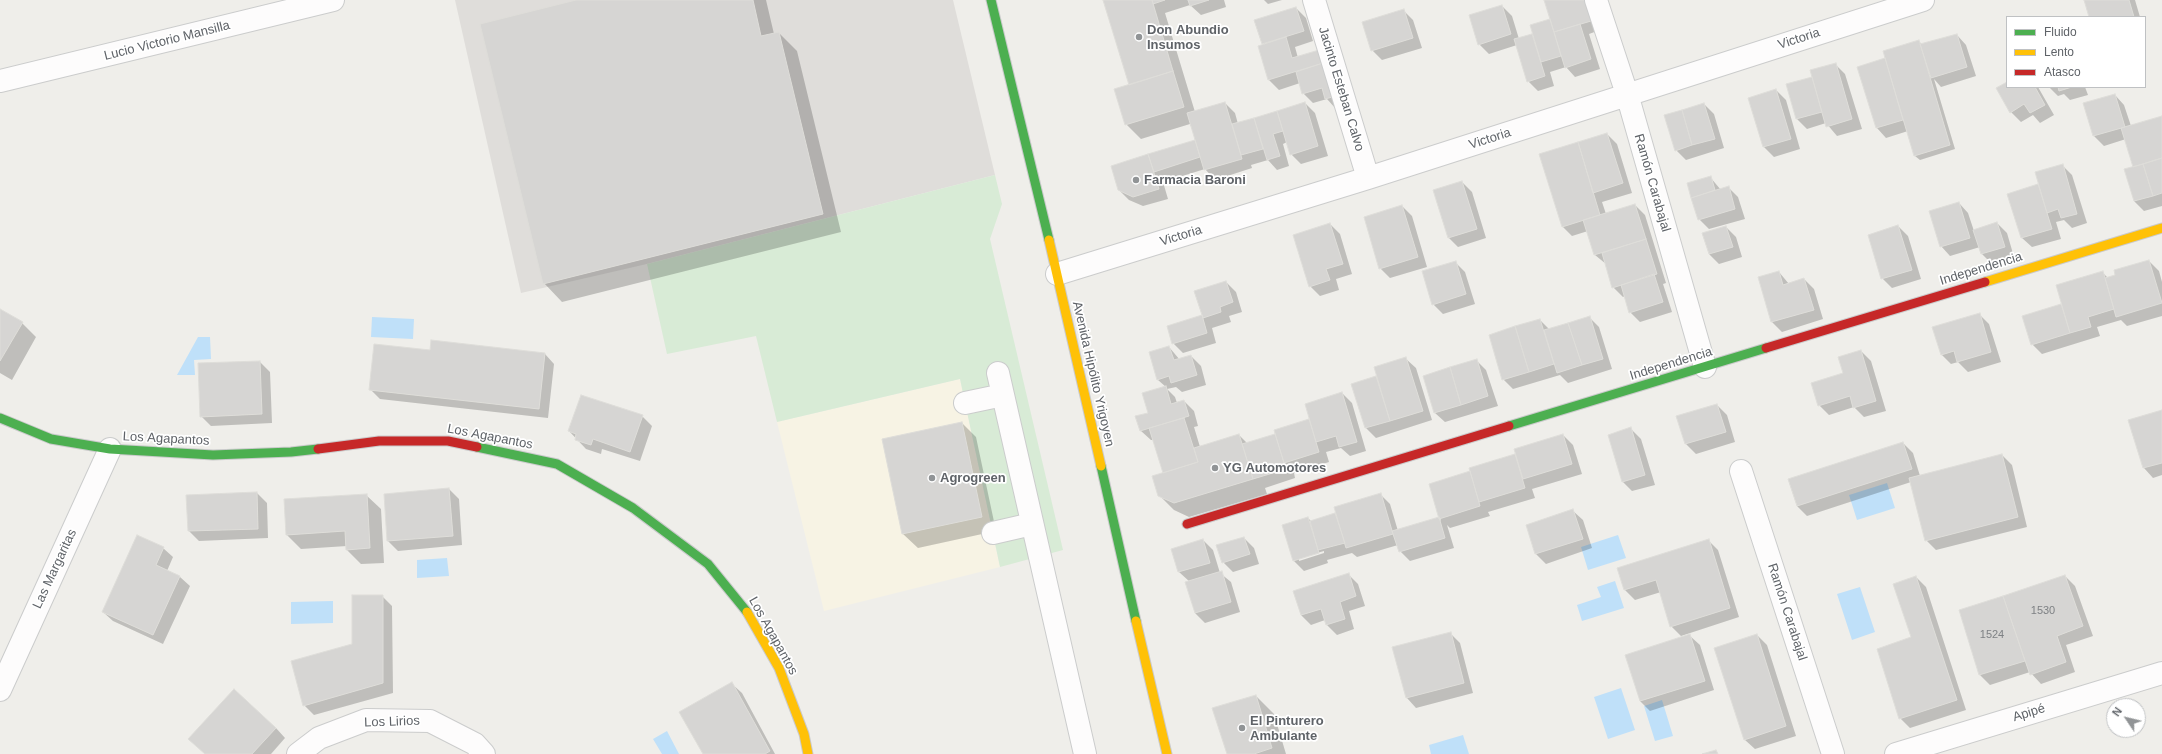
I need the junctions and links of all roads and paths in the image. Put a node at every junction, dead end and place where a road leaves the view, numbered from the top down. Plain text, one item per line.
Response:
1 (333, 0) edge
2 (991, 0) edge
3 (1314, 0) edge
4 (1596, 0) edge
5 (1923, 0) edge
6 (0, 81) edge
7 (1627, 94) junction
8 (1368, 178) junction
9 (2162, 228) edge
10 (1057, 274) junction
11 (1705, 367) junction
12 (998, 373) dead end
13 (1003, 395) junction
14 (965, 403) dead end
15 (1, 422) edge
16 (110, 449) junction
17 (1741, 471) dead end
18 (1032, 524) junction
19 (1187, 524) dead end
20 (993, 533) dead end
21 (2162, 673) edge
22 (0, 690) edge
23 (298, 754) edge
24 (484, 754) edge
25 (808, 754) edge
26 (1085, 754) edge
27 (1167, 754) edge
28 (1833, 754) edge
29 (1896, 754) edge

1 - 6 street, Lucio Victorio Mansilla
2 - 10 street, Avenida Hipólito Yrigoyen
3 - 8 street, Jacinto Esteban Calvo
4 - 7 street, Ramón Carabajal
5 - 7 street, Victoria
7 - 8 street, Victoria
7 - 11 street, Ramón Carabajal
8 - 10 street, Victoria
9 - 11 street, Independencia
10 - 27 street, Avenida Hipólito Yrigoyen
11 - 19 street, Independencia
12 - 13 street
13 - 14 street
13 - 18 street
15 - 16 street, Los Agapantos
16 - 22 street, Las Margaritas
16 - 25 street, Los Agapantos
17 - 28 street, Ramón Carabajal
18 - 20 street
18 - 26 street
21 - 29 street, Apipé
23 - 24 street, Los Lirios

